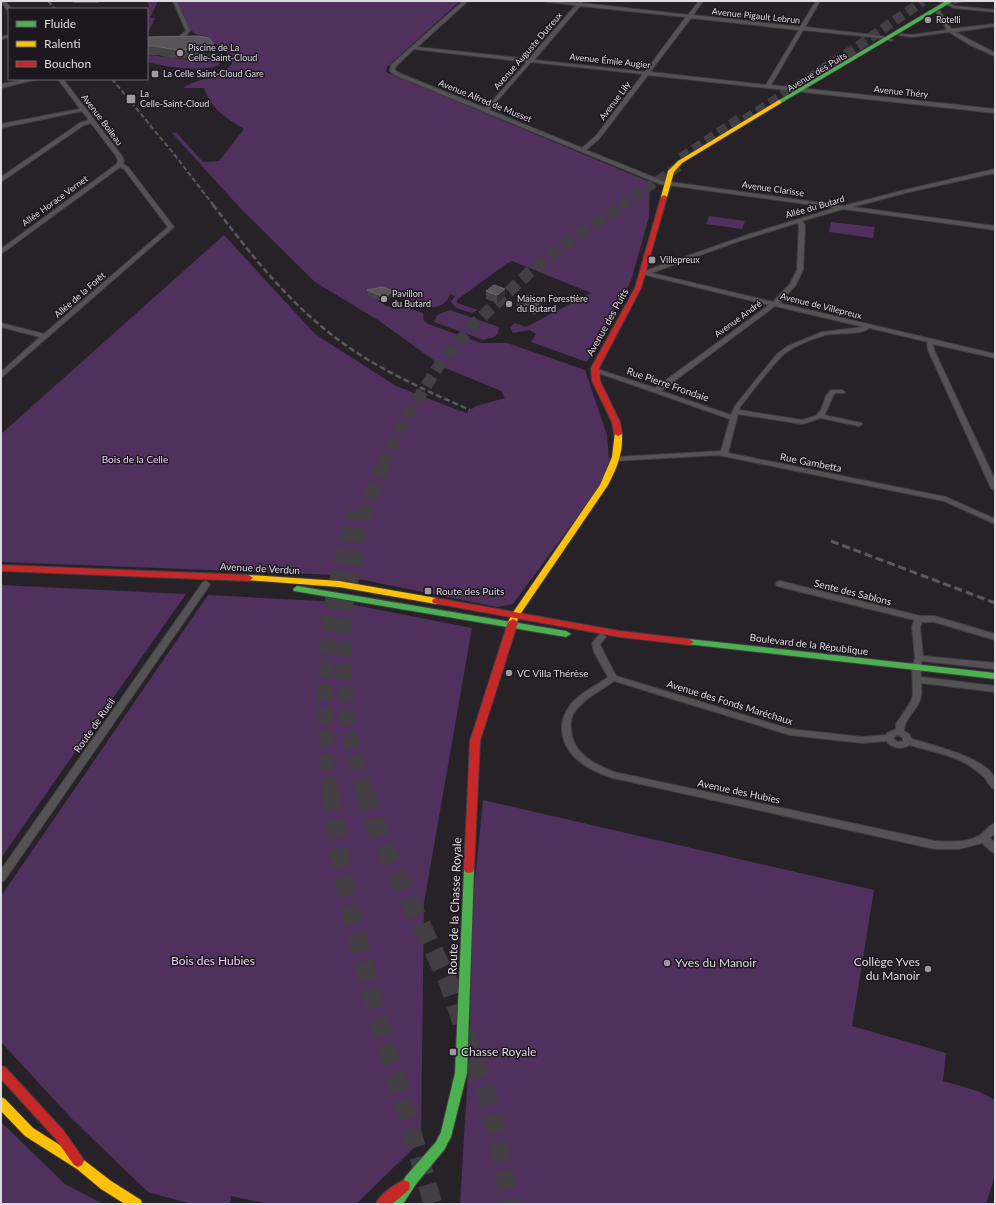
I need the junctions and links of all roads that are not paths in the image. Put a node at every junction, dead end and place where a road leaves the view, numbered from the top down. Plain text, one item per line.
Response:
1 (176, 1) edge
2 (466, 1) edge
3 (547, 1) edge
4 (701, 1) edge
5 (818, 1) edge
6 (952, 2) edge
7 (580, 3) edge
8 (995, 11) edge
9 (938, 12) junction
10 (689, 16) junction
11 (918, 22) junction
12 (995, 25) edge
13 (801, 29) junction
14 (950, 30) junction
15 (901, 35) junction
16 (888, 39) junction
17 (167, 45) edge
18 (414, 48) junction
19 (995, 55) edge
20 (530, 60) junction
21 (646, 73) junction
22 (31, 80) edge
23 (61, 80) edge
24 (1, 86) edge
25 (768, 86) junction
26 (802, 90) junction
27 (82, 110) junction
28 (485, 110) junction
29 (995, 111) edge
30 (93, 121) junction
31 (1, 126) edge
32 (583, 150) junction
33 (120, 165) junction
34 (995, 172) edge
35 (669, 179) junction
36 (1, 180) edge
37 (844, 207) junction
38 (798, 221) junction
39 (171, 227) joint
40 (995, 228) edge
41 (1, 252) edge
42 (644, 272) junction
43 (774, 304) junction
44 (1, 325) edge
45 (869, 327) junction
46 (46, 337) junction
47 (932, 341) junction
48 (995, 356) edge
49 (595, 370) junction
50 (1, 375) edge
51 (656, 391) junction
52 (842, 392) dead end
53 (735, 415) junction
54 (819, 416) junction
55 (859, 424) dead end
56 (724, 454) junction
57 (617, 459) junction
58 (995, 488) edge
59 (995, 522) edge
60 (1, 568) edge
61 (1, 577) edge
62 (206, 584) junction
63 (780, 584) dead end
64 (515, 616) junction
65 (920, 619) junction
66 (511, 625) junction
67 (620, 634) junction
68 (602, 637) junction
69 (995, 637) edge
70 (920, 665) junction
71 (995, 666) edge
72 (995, 676) edge
73 (613, 678) junction
74 (916, 679) junction
75 (995, 688) edge
76 (900, 732) junction
77 (889, 738) junction
78 (908, 741) junction
79 (995, 786) edge
80 (995, 827) edge
81 (983, 838) junction
82 (995, 849) edge
83 (1, 878) edge
84 (1, 1071) edge
85 (1, 1103) edge
86 (81, 1165) junction
87 (411, 1180) junction
88 (136, 1204) edge
89 (382, 1204) edge
90 (396, 1204) edge

1 - 17 street
2 - 18 street, Avenue Alfred de Musset
3 - 7 street, Avenue Pigault Lebrun
4 - 10 street, Avenue Lily
5 - 13 street
6 - 8 street
6 - 9 street, Avenue des Puits
6 - 11 street, Avenue des Puits
7 - 10 street, Avenue Pigault Lebrun
7 - 20 street, Avenue Auguste Dutreux
9 - 11 street, Avenue des Puits
9 - 14 street
10 - 13 street, Avenue Pigault Lebrun
10 - 21 street, Avenue Lily
11 - 15 street, Avenue des Puits
11 - 16 street, Avenue des Puits
12 - 14 street
13 - 16 street, Avenue Pigault Lebrun
13 - 25 street
14 - 15 street
14 - 19 street
15 - 16 street, Avenue des Puits
16 - 26 street, Avenue des Puits
18 - 20 street, Avenue Émile Augier
18 - 28 street, Avenue Alfred de Musset
20 - 21 street, Avenue Émile Augier
20 - 28 street, Avenue Auguste Dutreux
21 - 25 street, Avenue Émile Augier
21 - 32 street, Avenue Lily
22 - 24 street
23 - 27 street, Avenue Boileau
25 - 26 street, Avenue Émile Augier
26 - 29 street, Avenue Théry
26 - 35 street, Avenue des Puits
27 - 30 street, Avenue Boileau
27 - 31 street
28 - 32 street, Avenue Alfred de Musset
30 - 33 street, Avenue Boileau
30 - 36 street
32 - 35 street, Avenue Alfred de Musset
33 - 39 street, Avenue Boileau
33 - 41 street, Allée Horace Vernet
34 - 37 street, Allée du Butard
35 - 37 street, Avenue Clarisse
35 - 42 street, Avenue des Puits
37 - 38 street, Allée du Butard
37 - 40 street, Avenue Clarisse
38 - 42 street, Allée du Butard
38 - 43 street, Avenue André
39 - 46 street, Allée de la Forêt
42 - 43 street, Avenue de Villepreux
42 - 49 street, Avenue des Puits
43 - 45 street, Avenue de Villepreux
43 - 51 street, Avenue André
44 - 46 street
45 - 47 street, Avenue de Villepreux
45 - 53 street
46 - 50 street, Allée de la Forêt
47 - 48 street, Avenue de Villepreux
47 - 58 street
49 - 51 street, Rue Pierre Frondaie
49 - 57 street, Avenue des Puits
51 - 53 street, Rue Pierre Frondaie
52 - 54 street
53 - 54 street, Rue Pierre Frondaie
53 - 56 street
54 - 55 street
56 - 57 street, Rue Gambetta
56 - 59 street, Rue Gambetta
57 - 64 street, Avenue des Puits
60 - 64 street, Avenue de Verdun
61 - 62 street, Avenue de Verdun
62 - 66 street, Avenue de Verdun
62 - 83 street, Route de Rueil
63 - 65 street, Sente des Sablons
64 - 66 street, Route de la Chasse Royale
64 - 67 street, Boulevard de la République
65 - 69 street, Sente des Sablons
65 - 70 street
66 - 68 street, Boulevard de la République
66 - 87 street, Route de la Chasse Royale
67 - 68 street, Boulevard de la République
67 - 70 street, Boulevard de la République
68 - 73 street
70 - 71 street
70 - 72 street, Boulevard de la République
70 - 74 street
73 - 77 street, Avenue des Fonds Maréchaux
73 - 81 street, Avenue des Hubies
74 - 75 street
74 - 76 street
76 - 77 street
76 - 78 street
77 - 78 street
78 - 79 street
80 - 81 street, Avenue des Hubies
81 - 82 street
84 - 86 street
85 - 86 street
86 - 88 street
87 - 89 street, Route de la Chasse Royale
87 - 90 street, Route de la Chasse Royale

